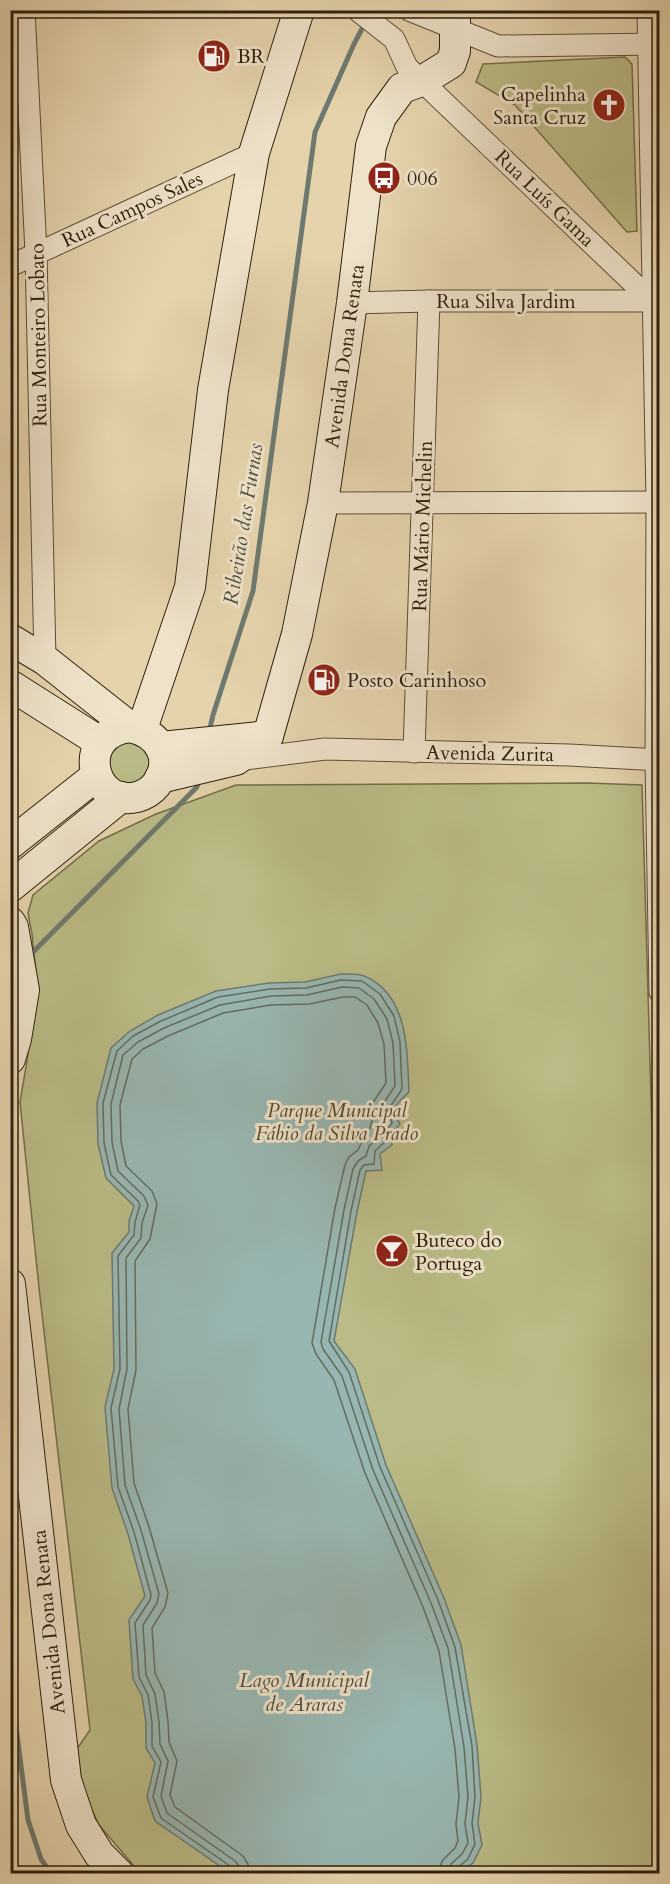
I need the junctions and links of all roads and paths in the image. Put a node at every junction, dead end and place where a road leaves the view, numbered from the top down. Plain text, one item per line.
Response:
1 (24, 10) edge
2 (299, 10) edge
3 (357, 10) edge
4 (648, 10) edge
5 (411, 12) edge
6 (455, 19) edge
7 (654, 44) edge
8 (422, 81) junction
9 (254, 153) junction
10 (36, 253) junction
11 (10, 266) edge
12 (429, 301) junction
13 (656, 301) edge
14 (352, 303) junction
15 (658, 502) edge
16 (324, 503) junction
17 (422, 504) junction
18 (10, 639) edge
19 (45, 660) junction
20 (10, 685) edge
21 (41, 705) junction
22 (144, 735) junction
23 (268, 736) junction
24 (100, 742) junction
25 (325, 749) junction
26 (414, 752) junction
27 (236, 760) junction
28 (658, 760) edge
29 (96, 776) junction
30 (160, 778) junction
31 (121, 797) junction
32 (10, 844) edge
33 (10, 887) edge
34 (12, 924) edge
35 (660, 992) edge
36 (10, 1059) edge
37 (10, 1284) edge
38 (21, 1482) edge
39 (119, 1874) edge

1 - 10 street, Rua Monteiro Lobato
2 - 9 main road
3 - 8 street, Rua Luís Gama
4 - 7 street
5 - 6 street
6 - 7 street
6 - 8 main road, Avenida Dona Renata
7 - 13 street
8 - 13 street, Rua Luís Gama
8 - 14 main road, Avenida Dona Renata
9 - 10 street, Rua Campos Sales
9 - 22 main road
10 - 11 street, Rua Campos Sales
10 - 19 street, Rua Monteiro Lobato
12 - 13 street, Rua Silva Jardim
12 - 14 street, Rua Silva Jardim
12 - 17 street, Rua Mário Michelin
13 - 15 street
14 - 16 main road, Avenida Dona Renata
15 - 17 street
15 - 28 street
16 - 17 street
16 - 23 main road, Avenida Dona Renata
17 - 26 street, Rua Mário Michelin
18 - 19 main road
19 - 21 main road
19 - 22 main road
20 - 21 main road
21 - 24 main road
22 - 23 main road
22 - 24 main road
22 - 30 main road
23 - 25 street, Avenida Zurita
23 - 27 main road
24 - 29 main road
25 - 26 street, Avenida Zurita
25 - 27 street, Avenida Zurita
26 - 28 street, Avenida Zurita
27 - 30 main road
28 - 35 street
29 - 31 main road
29 - 32 main road
30 - 31 main road
31 - 33 main road
34 - 36 main road
37 - 38 main road, Avenida Dona Renata
38 - 39 main road, Avenida Dona Renata

